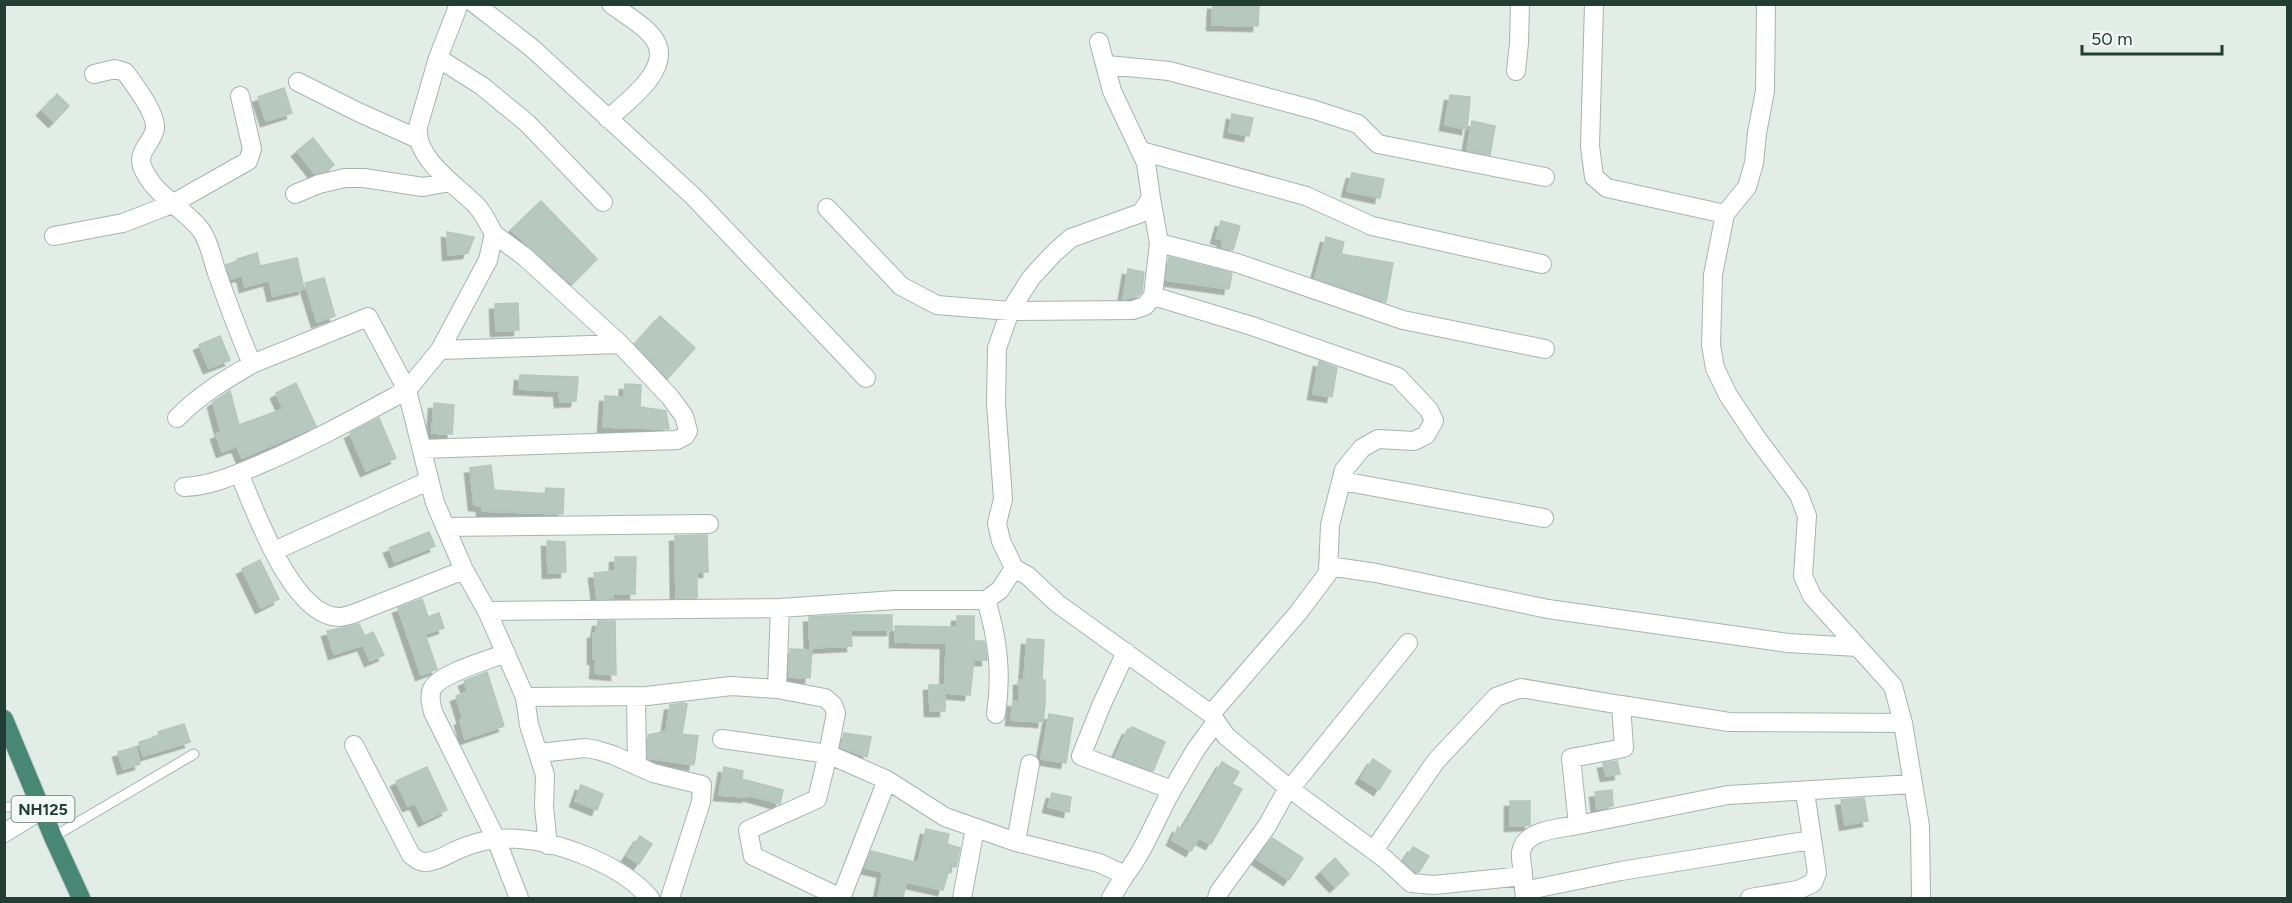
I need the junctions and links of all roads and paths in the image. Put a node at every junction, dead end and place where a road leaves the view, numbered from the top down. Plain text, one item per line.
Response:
1 (459, 4) edge
2 (476, 4) edge
3 (610, 4) edge
4 (1520, 4) edge
5 (1594, 4) edge
6 (1766, 4) edge
7 (1099, 42) dead end
8 (438, 58) junction
9 (1107, 65) junction
10 (1516, 71) dead end
11 (94, 74) dead end
12 (298, 82) dead end
13 (240, 96) dead end
14 (608, 119) junction
15 (416, 138) junction
16 (1141, 151) junction
17 (1545, 177) dead end
18 (450, 182) junction
19 (295, 194) dead end
20 (1151, 198) junction
21 (603, 202) dead end
22 (172, 204) junction
23 (826, 208) dead end
24 (1725, 214) junction
25 (494, 234) junction
26 (54, 236) dead end
27 (1159, 243) junction
28 (1542, 264) dead end
29 (1153, 296) junction
30 (1011, 311) junction
31 (620, 344) junction
32 (1545, 349) dead end
33 (440, 350) junction
34 (252, 364) junction
35 (866, 378) dead end
36 (407, 390) junction
37 (177, 418) dead end
38 (422, 449) junction
39 (239, 473) junction
40 (428, 480) junction
41 (1342, 481) junction
42 (184, 487) dead end
43 (1544, 518) dead end
44 (709, 524) dead end
45 (445, 527) junction
46 (274, 551) junction
47 (1328, 566) junction
48 (1014, 568) junction
49 (464, 570) junction
50 (986, 600) junction
51 (780, 608) junction
52 (487, 610) junction
53 (1408, 644) dead end
54 (1858, 647) junction
55 (1126, 652) junction
56 (506, 653) junction
57 (777, 689) junction
58 (636, 696) junction
59 (525, 697) junction
60 (1621, 705) junction
61 (996, 714) dead end
62 (1213, 718) junction
63 (4, 719) edge
64 (1904, 723) junction
65 (8, 738) edge
66 (722, 739) dead end
67 (354, 745) dead end
68 (539, 753) junction
69 (194, 754) dead end
70 (828, 754) junction
71 (1030, 764) dead end
72 (637, 766) junction
73 (887, 780) junction
74 (1913, 784) junction
75 (1289, 789) junction
76 (1172, 790) junction
77 (1805, 792) junction
78 (40, 802) junction
79 (4, 807) edge
80 (1578, 825) junction
81 (975, 828) junction
82 (4, 833) edge
83 (53, 837) junction
84 (496, 839) junction
85 (1811, 840) junction
86 (1016, 842) junction
87 (548, 845) junction
88 (1374, 850) junction
89 (1125, 875) junction
90 (1524, 888) edge
91 (81, 898) edge
92 (519, 898) edge
93 (650, 898) edge
94 (670, 898) edge
95 (841, 898) edge
96 (962, 898) edge
97 (1111, 898) edge
98 (1217, 898) edge
99 (1750, 898) edge
100 (1921, 898) edge

1 - 8 street
2 - 14 street
3 - 14 street
4 - 10 street
5 - 24 street
6 - 24 street
7 - 9 street
8 - 15 street
8 - 21 street
9 - 16 street
9 - 17 street
11 - 22 street
12 - 15 street
13 - 22 street
14 - 35 street
15 - 18 street
16 - 20 street
16 - 28 street
18 - 19 street
18 - 25 street
20 - 27 street
20 - 30 street
22 - 26 street
22 - 34 street
23 - 30 street
24 - 54 street
25 - 31 street
25 - 33 street
27 - 29 street
27 - 32 street
29 - 30 street
29 - 41 street
30 - 48 street
31 - 33 street
31 - 38 street
33 - 36 street
34 - 36 street
34 - 37 street
36 - 38 street
36 - 39 street
38 - 40 street
39 - 42 street
39 - 46 street
40 - 45 street
40 - 46 street
41 - 43 street
41 - 47 street
44 - 45 street
45 - 49 street
46 - 49 street
47 - 54 street
47 - 62 street
48 - 50 street
48 - 55 street
49 - 52 street
50 - 51 street
50 - 61 street
51 - 52 street
51 - 57 street
52 - 56 street
53 - 75 street
54 - 64 street
55 - 62 street
55 - 76 street
56 - 59 street
56 - 84 street
57 - 58 street
57 - 70 street
58 - 59 street
58 - 72 street
59 - 68 street
60 - 64 street
60 - 80 street
60 - 88 street
62 - 75 street
62 - 76 street
63 - 65 highway, NH125
64 - 74 street
65 - 78 highway, NH125
66 - 70 street
67 - 84 street
68 - 72 street
68 - 87 street
69 - 83 lane
70 - 73 street
70 - 95 street
71 - 86 street
72 - 94 street
73 - 81 street
73 - 95 street
74 - 77 street
74 - 100 street
75 - 88 street
75 - 98 street
76 - 89 street
77 - 80 street
77 - 85 street
78 - 79 lane
78 - 82 street
78 - 83 highway, NH125
80 - 90 street
81 - 86 street
81 - 96 street
83 - 91 highway, NH125
84 - 87 street
84 - 92 street
85 - 90 street
85 - 99 street
86 - 89 street
87 - 93 street
88 - 90 street
89 - 97 street

